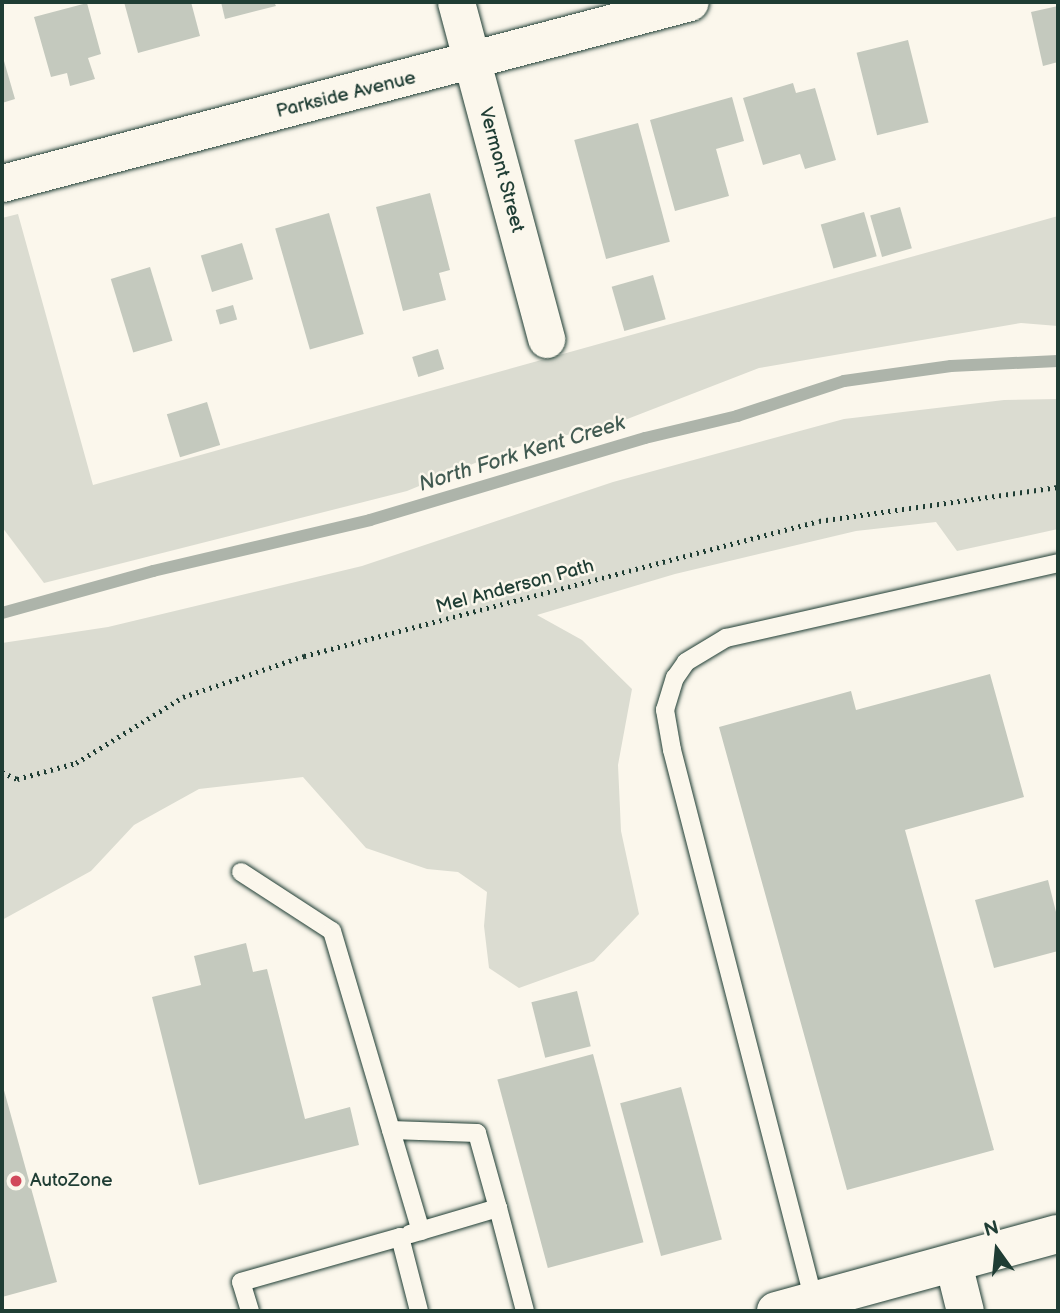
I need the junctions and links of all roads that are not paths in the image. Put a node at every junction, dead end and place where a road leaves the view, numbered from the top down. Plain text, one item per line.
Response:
1 (456, 2) edge
2 (690, 2) edge
3 (472, 62) junction
4 (2, 183) edge
5 (546, 339) dead end
6 (1058, 563) edge
7 (241, 872) dead end
8 (391, 1130) junction
9 (498, 1208) junction
10 (421, 1231) junction
11 (1058, 1234) edge
12 (400, 1237) junction
13 (953, 1263) junction
14 (814, 1301) junction
15 (250, 1311) edge
16 (419, 1311) edge
17 (525, 1311) edge
18 (776, 1311) edge
19 (965, 1311) edge

1 - 3 street, Vermont Street
2 - 3 street, Parkside Avenue
3 - 4 street, Parkside Avenue
3 - 5 street, Vermont Street
6 - 14 lane
7 - 8 lane
8 - 9 lane
8 - 10 lane
9 - 10 lane
9 - 17 lane
10 - 12 lane
11 - 13 main road
12 - 15 lane
12 - 16 lane
13 - 14 main road
13 - 19 street
14 - 18 main road

